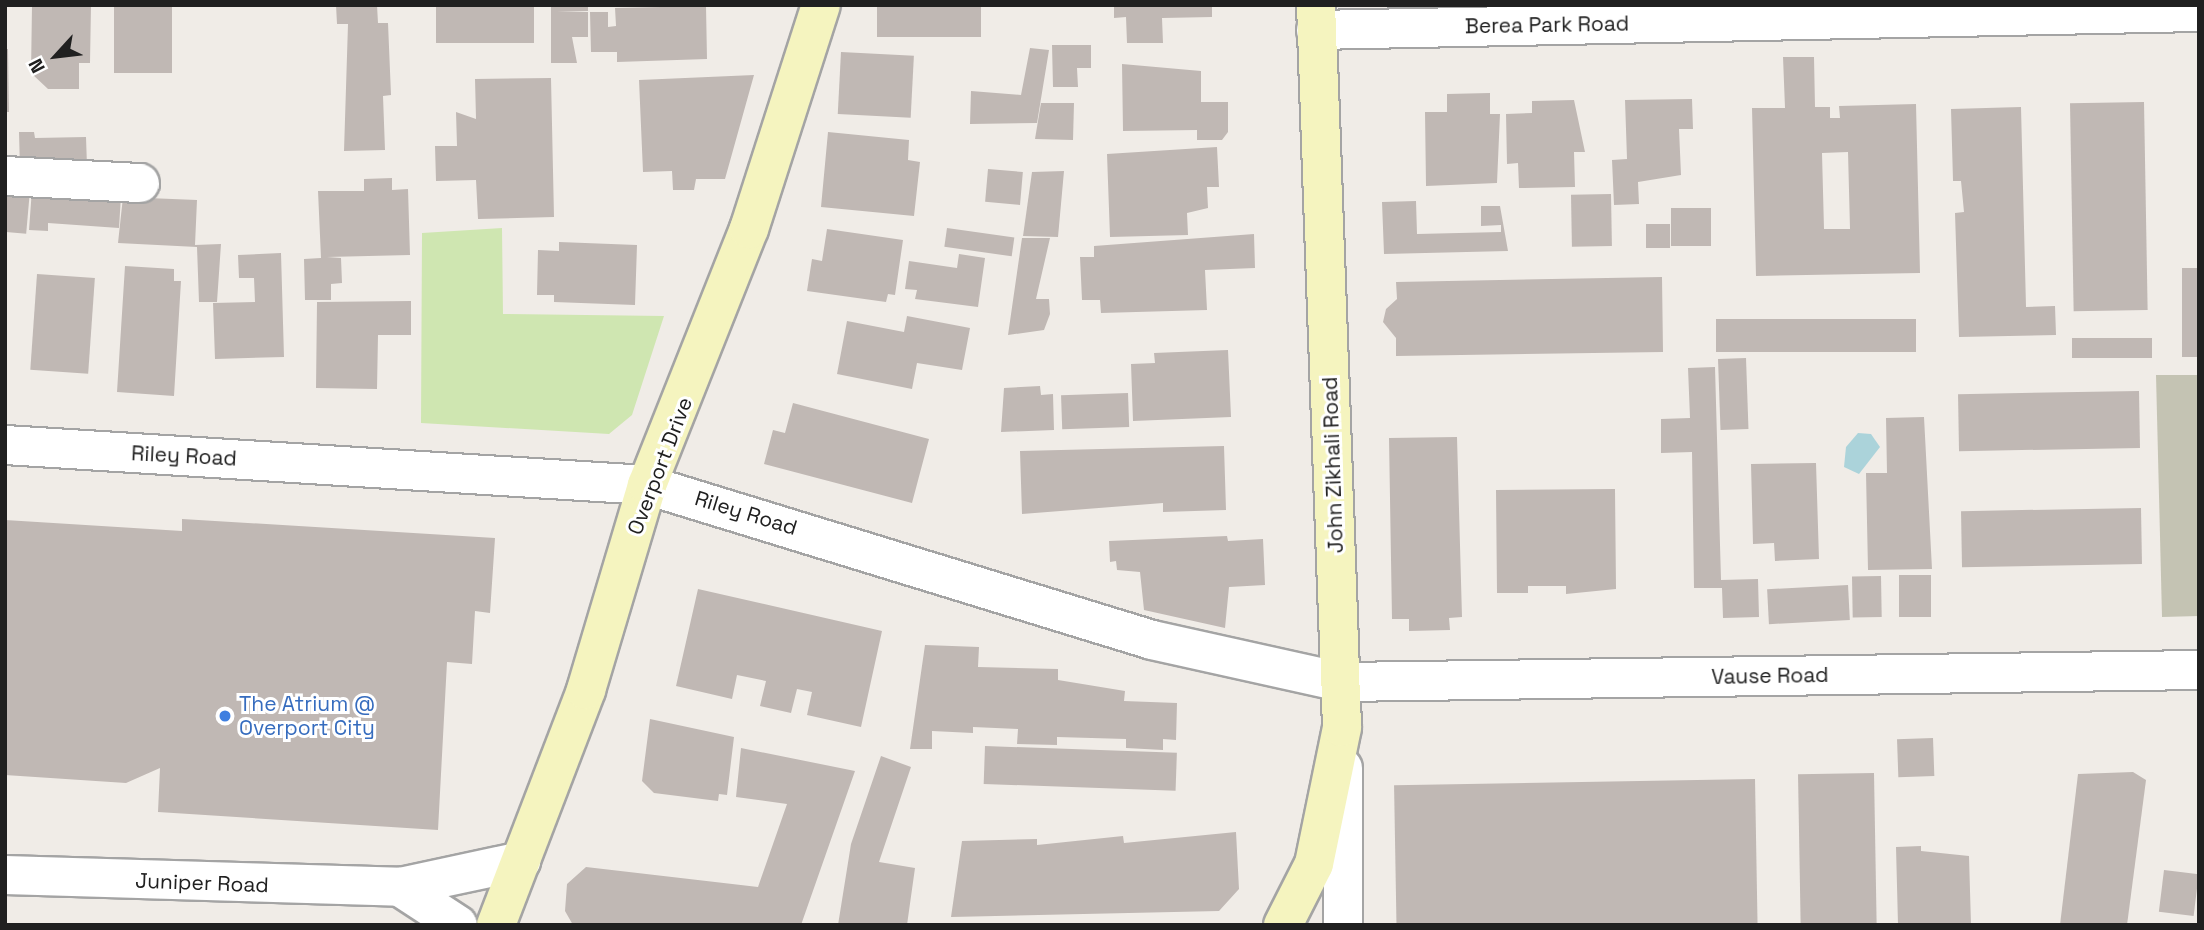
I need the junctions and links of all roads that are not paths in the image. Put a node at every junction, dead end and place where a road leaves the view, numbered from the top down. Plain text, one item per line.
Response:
1 (821, 5) edge
2 (2199, 12) edge
3 (1316, 18) edge
4 (5, 176) edge
5 (140, 183) dead end
6 (5, 445) edge
7 (647, 485) junction
8 (2199, 670) edge
9 (1341, 682) junction
10 (1342, 727) junction
11 (521, 861) junction
12 (5, 876) edge
13 (400, 887) junction
14 (458, 925) edge
15 (496, 925) edge
16 (1283, 925) edge
17 (1343, 925) edge

1 - 7 main road, Overport Drive
2 - 3 street, Berea Park Road
3 - 9 main road, John Zikhali Road
4 - 5 street
6 - 7 street, Riley Road
7 - 9 street, Riley Road
7 - 11 main road, Overport Drive
8 - 9 street, Vause Road
9 - 10 main road, John Zikhali Road
10 - 16 main road
10 - 17 street, John Zikhali Road
11 - 13 street, Juniper Road
11 - 15 main road, Overport Drive
12 - 13 street, Juniper Road
13 - 14 street

